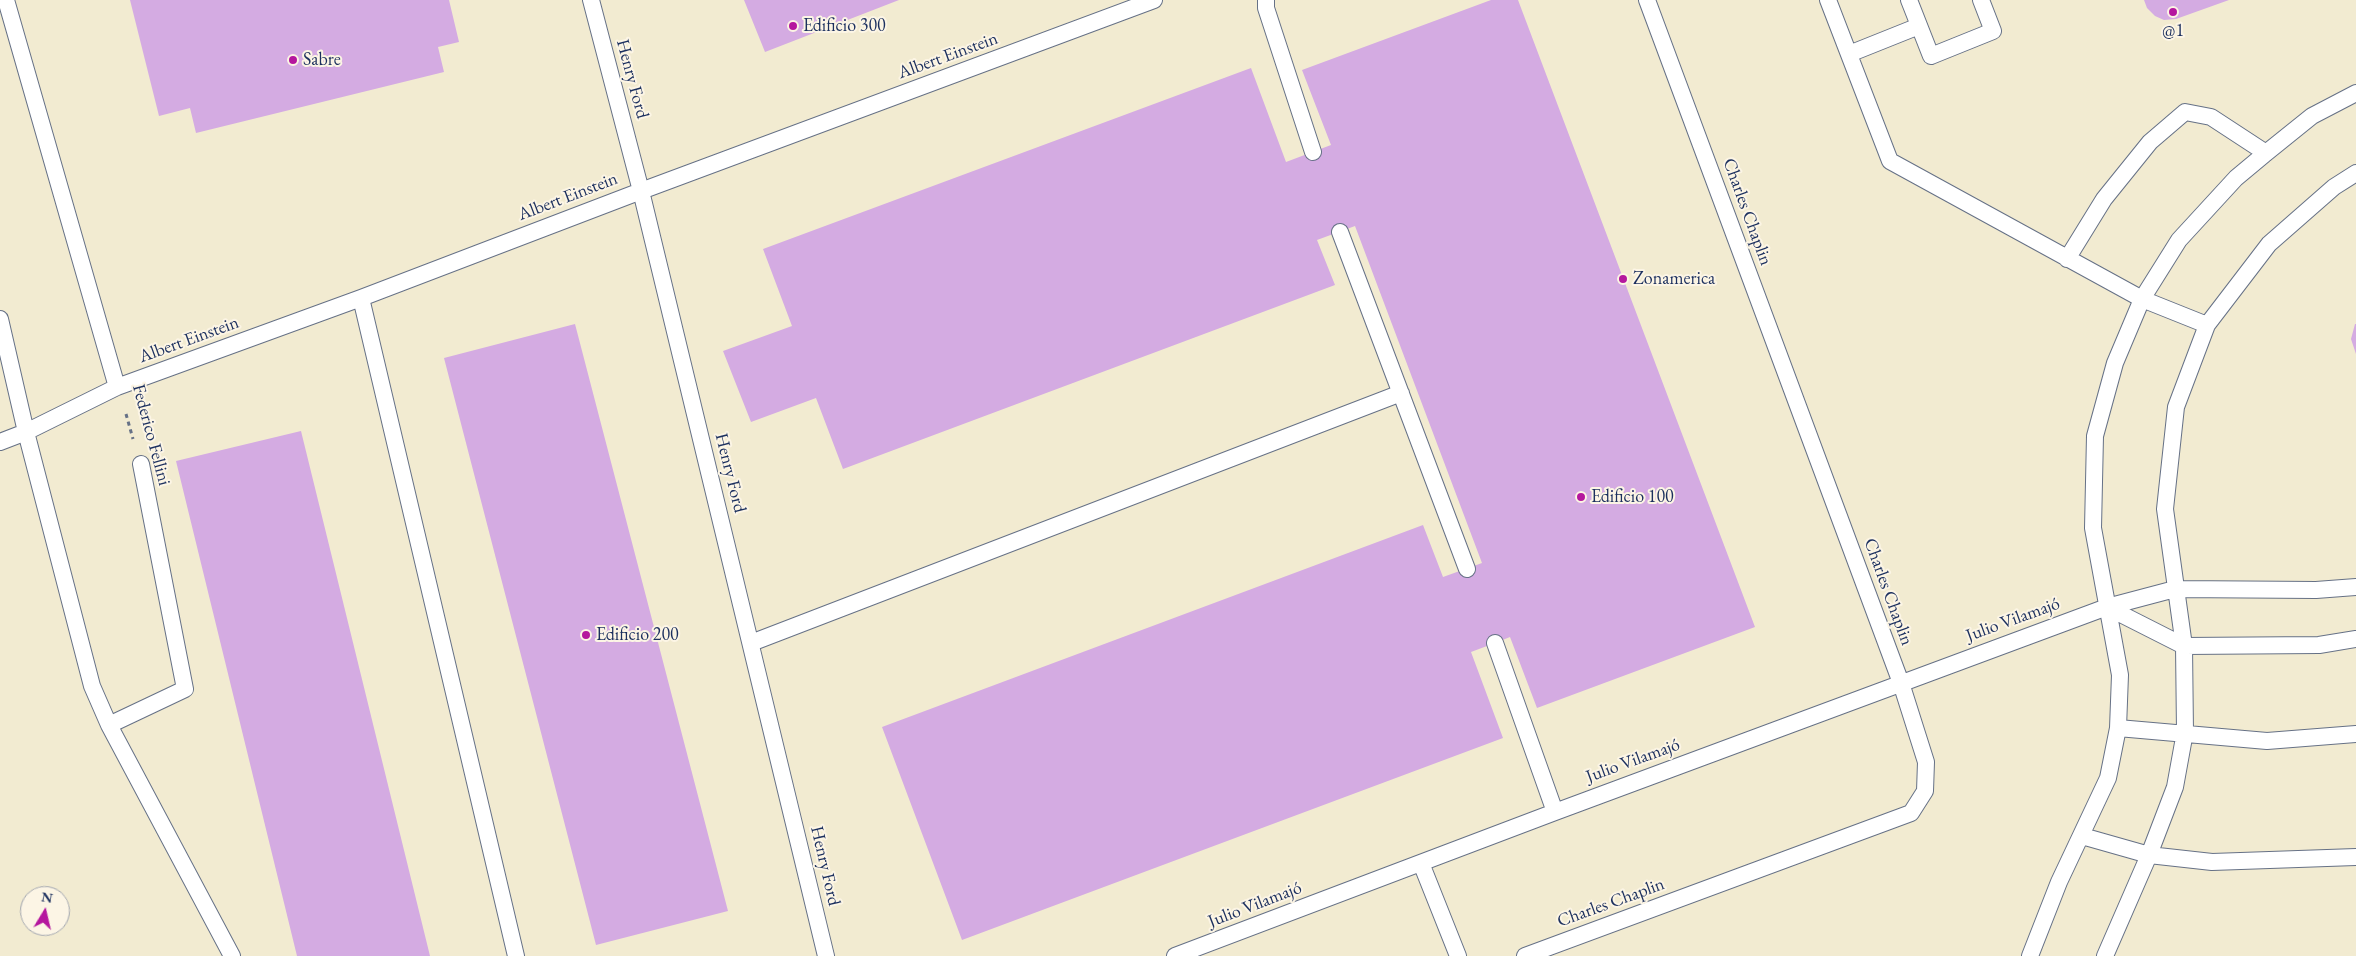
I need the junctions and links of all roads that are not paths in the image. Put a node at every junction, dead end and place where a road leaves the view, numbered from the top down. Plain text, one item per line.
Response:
1 (6, 0) edge
2 (591, 0) edge
3 (1154, 0) edge
4 (1266, 0) edge
5 (1647, 0) edge
6 (1828, 0) edge
7 (1909, 0) edge
8 (1981, 0) edge
9 (1919, 26) junction
10 (1849, 54) junction
11 (2356, 92) edge
12 (1313, 152) dead end
13 (2266, 153) junction
14 (2356, 173) edge
15 (641, 191) junction
16 (1340, 232) dead end
17 (2068, 259) junction
18 (361, 298) junction
19 (2142, 299) junction
20 (0, 319) edge
21 (2208, 325) junction
22 (117, 387) junction
23 (1401, 394) junction
24 (26, 432) junction
25 (0, 442) edge
26 (141, 464) road end
27 (1466, 568) dead end
28 (2356, 587) edge
29 (2175, 589) junction
30 (2107, 607) junction
31 (2356, 639) edge
32 (751, 643) junction
33 (1494, 643) dead end
34 (2184, 646) junction
35 (1901, 683) junction
36 (110, 726) junction
37 (2118, 728) junction
38 (2185, 732) junction
39 (2356, 734) edge
40 (1555, 812) junction
41 (2082, 836) junction
42 (2149, 855) junction
43 (2356, 857) edge
44 (1421, 863) junction
45 (232, 956) edge
46 (516, 956) edge
47 (826, 956) edge
48 (1175, 956) edge
49 (1458, 956) edge
50 (1525, 956) edge
51 (2030, 956) edge
52 (2105, 956) edge

1 - 22 lane, Federico Fellini
2 - 15 lane, Henry Ford
3 - 15 lane, Albert Einstein
4 - 12 lane
5 - 35 lane, Charles Chaplin
6 - 10 lane
7 - 9 lane
8 - 9 lane
9 - 10 lane
10 - 17 lane
11 - 13 lane
13 - 17 lane
13 - 19 lane
14 - 21 lane
15 - 18 lane, Albert Einstein
15 - 32 lane, Henry Ford
16 - 23 lane
17 - 19 lane
18 - 22 lane, Albert Einstein
18 - 46 lane
19 - 21 lane
19 - 30 lane
20 - 24 lane
21 - 29 lane
22 - 24 lane, Albert Einstein
23 - 27 lane
23 - 32 lane
24 - 25 lane, Albert Einstein
24 - 36 lane
26 - 36 lane, Federico Fellini
28 - 29 lane, Julio Vilamajó
29 - 30 lane, Julio Vilamajó
29 - 34 lane
30 - 34 lane
30 - 35 lane, Julio Vilamajó
30 - 37 lane
31 - 34 lane
32 - 47 lane, Henry Ford
33 - 40 lane
34 - 38 lane
35 - 40 lane, Julio Vilamajó
35 - 50 lane, Charles Chaplin
36 - 45 lane
37 - 38 lane
37 - 41 lane
38 - 39 lane
38 - 42 lane
40 - 44 lane, Julio Vilamajó
41 - 42 lane
41 - 51 lane
42 - 43 lane
42 - 52 lane
44 - 48 lane, Julio Vilamajó
44 - 49 lane

